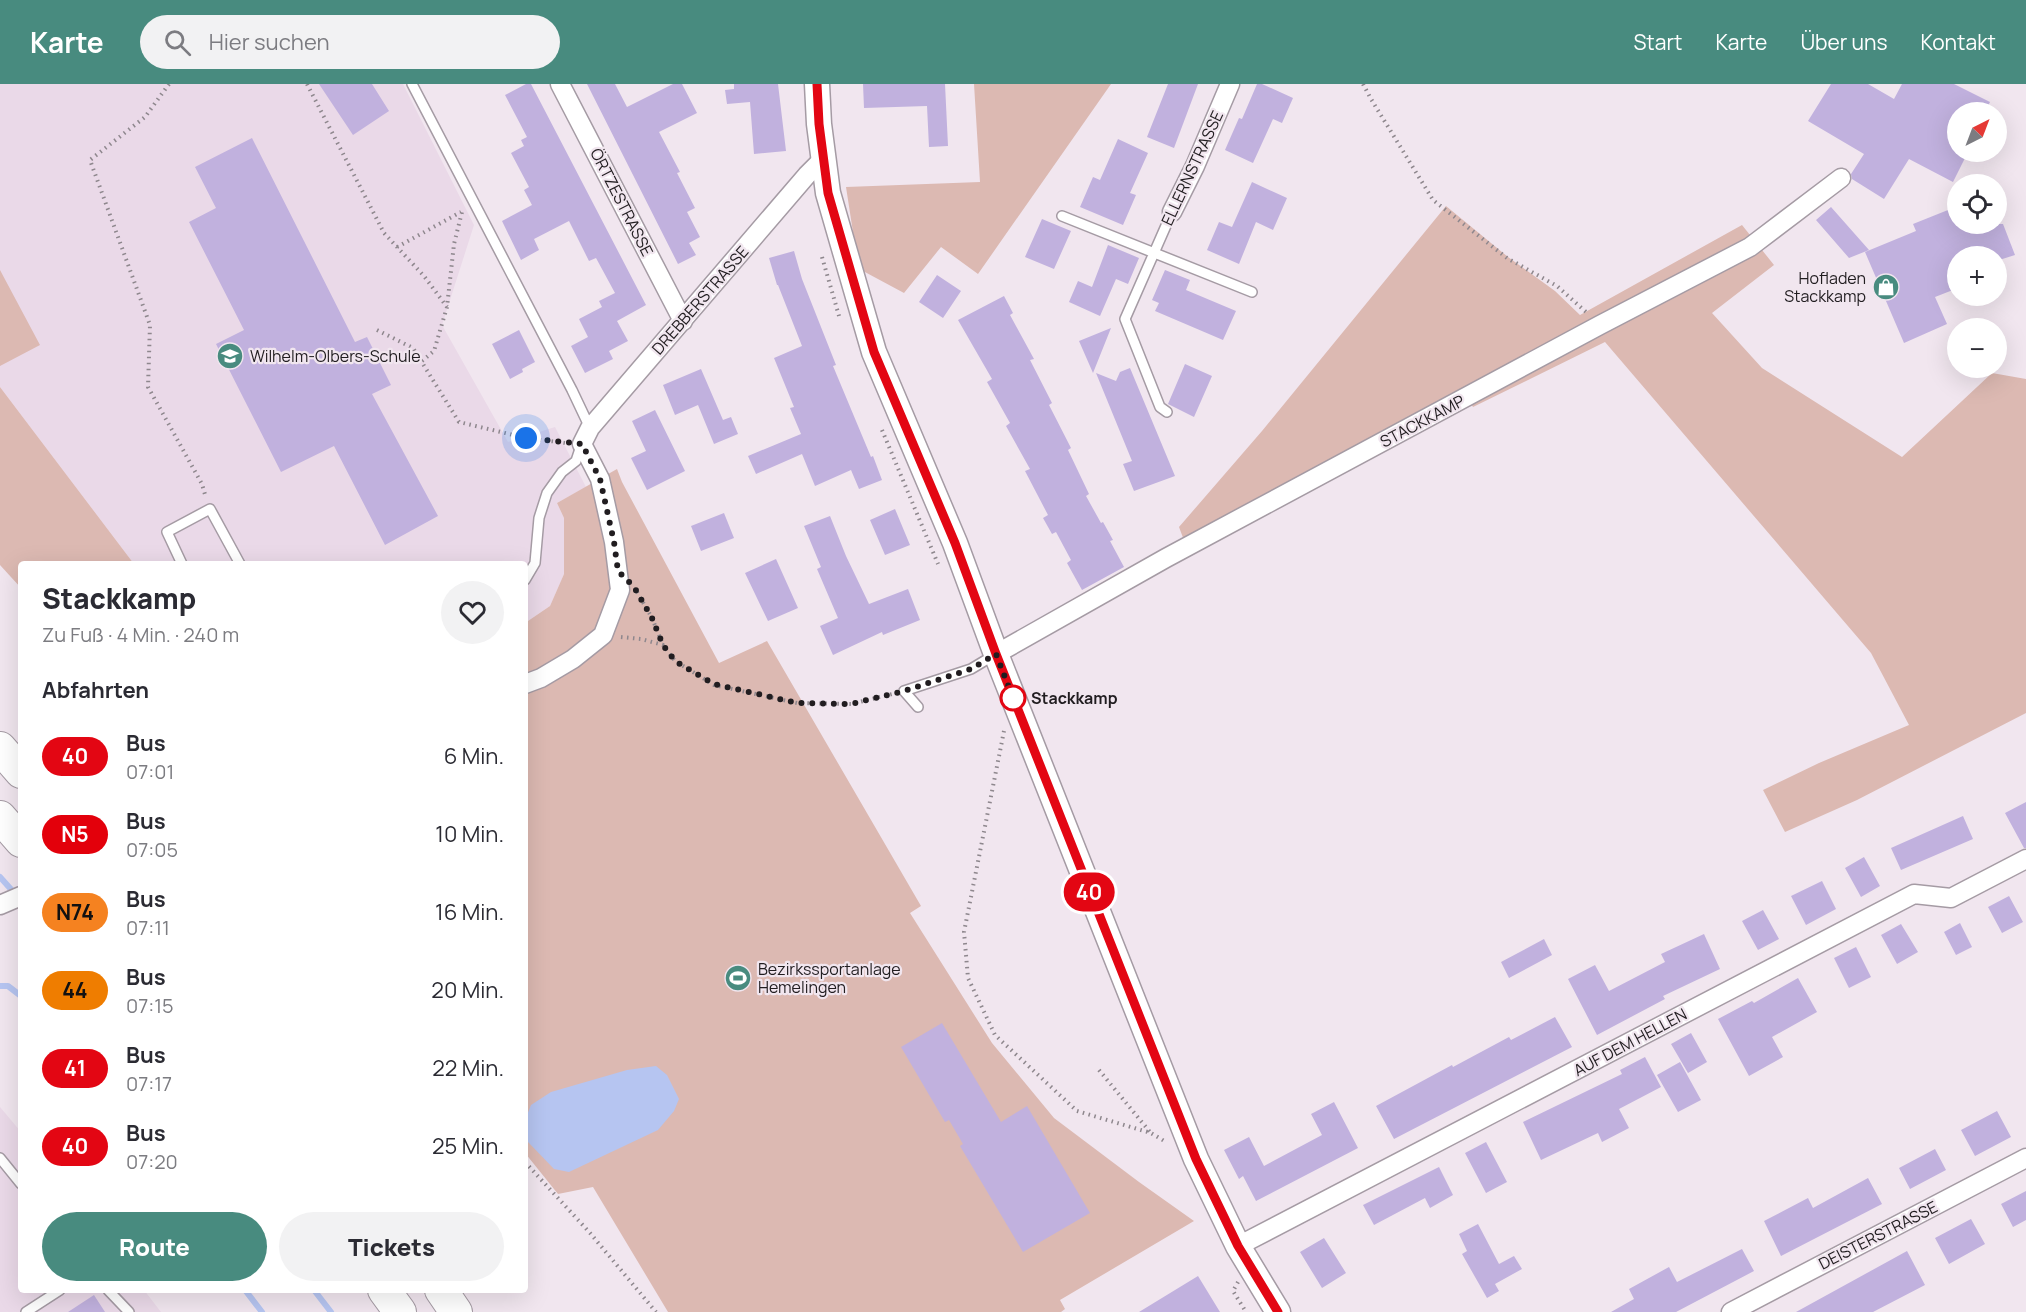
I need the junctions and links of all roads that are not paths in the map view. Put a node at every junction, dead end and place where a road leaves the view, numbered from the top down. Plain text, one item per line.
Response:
1 (412, 84) edge
2 (560, 84) edge
3 (817, 84) edge
4 (1230, 84) edge
5 (824, 158) junction
6 (1841, 178) dead end
7 (1172, 212) joint
8 (1062, 216) dead end
9 (1153, 252) junction
10 (1252, 292) dead end
11 (683, 321) junction
12 (1167, 412) dead end
13 (586, 436) junction
14 (181, 561) edge
15 (238, 561) edge
16 (528, 575) edge
17 (996, 654) junction
18 (528, 683) edge
19 (918, 707) dead end
20 (0, 748) edge
21 (18, 769) edge
22 (0, 817) edge
23 (18, 838) edge
24 (2026, 859) edge
25 (0, 1158) edge
26 (2026, 1158) edge
27 (18, 1180) edge
28 (1238, 1246) junction
29 (55, 1293) edge
30 (111, 1293) edge
31 (386, 1293) edge
32 (443, 1293) edge
33 (26, 1312) edge
34 (129, 1312) edge
35 (400, 1312) edge
36 (456, 1312) edge
37 (1278, 1312) edge
38 (1731, 1312) edge

1 - 13 lane
2 - 11 street, ÖRTZESTRASSE
3 - 5 main road
4 - 7 street, ELLERNSTRASSE
5 - 11 street, DREBBERSTRASSE
5 - 17 main road
6 - 17 street, STACKKAMP
7 - 9 lane, ELLERNSTRASSE
8 - 9 lane
9 - 10 lane
9 - 12 lane, ELLERNSTRASSE
11 - 13 street, DREBBERSTRASSE
13 - 16 lane
13 - 18 street
14 - 15 lane
17 - 19 lane
17 - 28 main road
20 - 21 highway
22 - 23 highway
24 - 28 street, AUF DEM HELLEN
25 - 27 lane
26 - 38 street, DEISTERSTRASSE
28 - 37 main road
29 - 33 lane
30 - 34 lane
31 - 35 highway
32 - 36 highway

